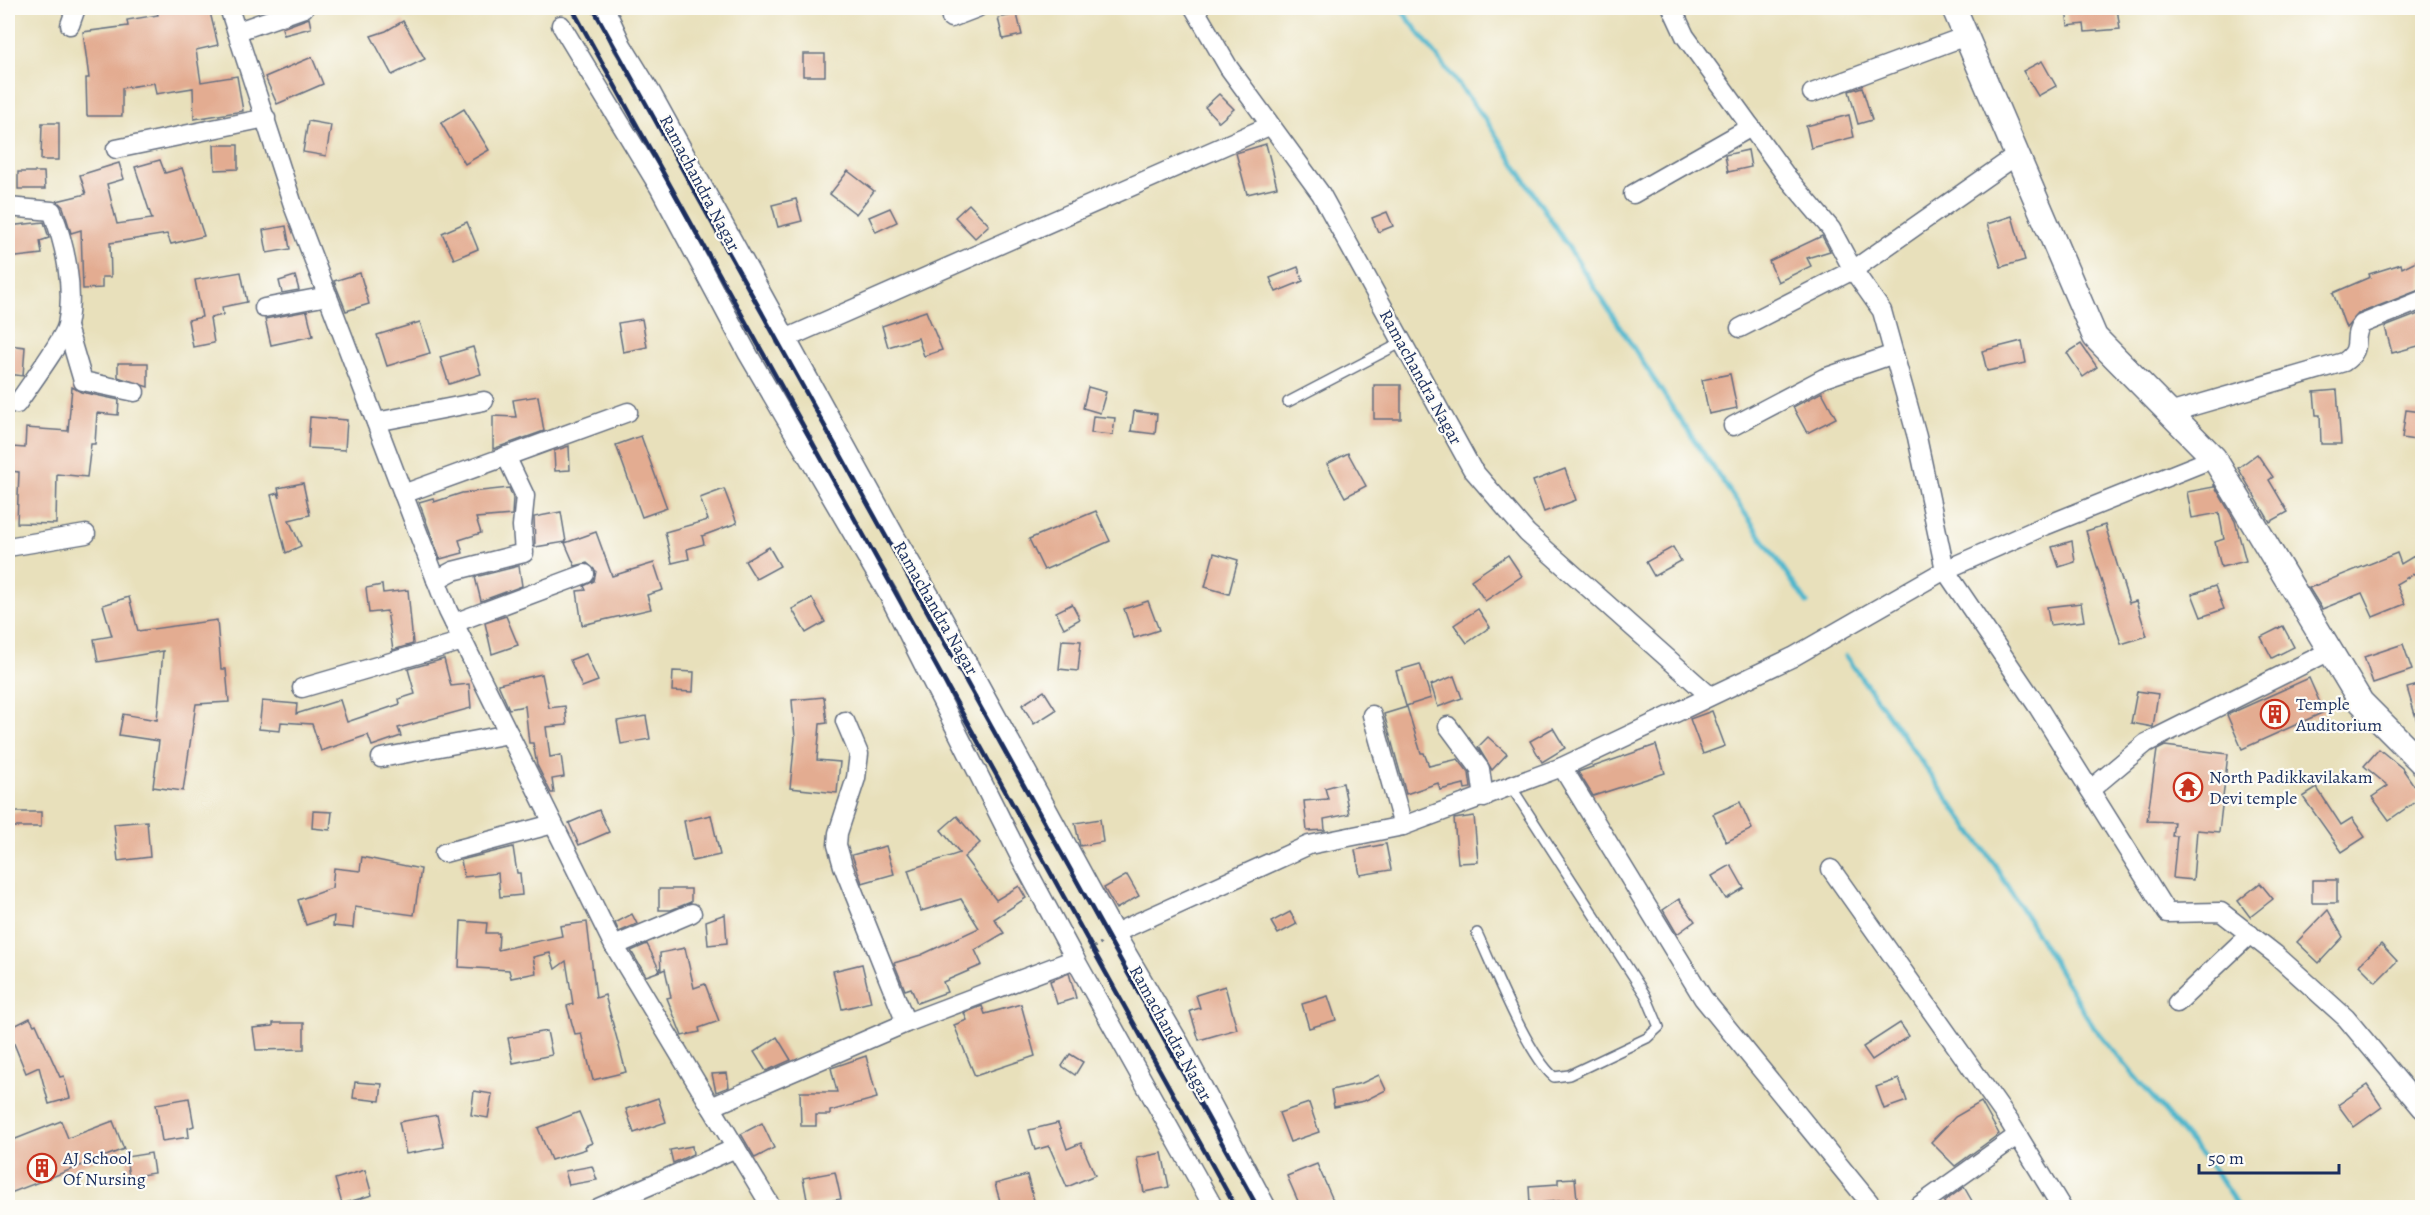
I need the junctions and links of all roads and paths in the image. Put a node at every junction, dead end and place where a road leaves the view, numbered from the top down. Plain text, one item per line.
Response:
1 (76, 8) edge
2 (230, 8) edge
3 (304, 8) edge
4 (605, 8) edge
5 (977, 8) edge
6 (1194, 8) edge
7 (1672, 8) edge
8 (1953, 8) edge
9 (951, 18) dead end
10 (70, 25) dead end
11 (561, 25) dead end
12 (238, 31) junction
13 (1966, 36) junction
14 (1812, 93) dead end
15 (266, 118) junction
16 (1269, 126) junction
17 (1751, 127) junction
18 (116, 149) dead end
19 (2017, 155) junction
20 (1633, 194) dead end
21 (8, 207) edge
22 (1853, 270) junction
23 (328, 296) junction
24 (2422, 300) edge
25 (264, 308) dead end
26 (67, 327) junction
27 (1740, 328) dead end
28 (785, 339) junction
29 (1401, 343) junction
30 (1894, 354) junction
31 (135, 392) dead end
32 (484, 400) dead end
33 (1288, 402) dead end
34 (17, 404) dead end
35 (628, 412) dead end
36 (2169, 413) junction
37 (376, 422) junction
38 (1733, 426) dead end
39 (506, 456) junction
40 (2214, 458) junction
41 (403, 494) junction
42 (86, 534) dead end
43 (8, 547) edge
44 (1945, 570) junction
45 (585, 574) dead end
46 (436, 580) junction
47 (454, 622) junction
48 (463, 641) junction
49 (2330, 651) junction
50 (302, 688) dead end
51 (1710, 696) junction
52 (1372, 716) dead end
53 (845, 721) dead end
54 (1448, 726) dead end
55 (509, 734) junction
56 (381, 759) dead end
57 (2422, 762) edge
58 (1562, 767) junction
59 (1512, 788) junction
60 (2090, 790) junction
61 (1484, 798) junction
62 (553, 824) junction
63 (1403, 826) junction
64 (444, 854) dead end
65 (1832, 869) dead end
66 (692, 913) dead end
67 (1115, 933) junction
68 (1477, 933) dead end
69 (2250, 934) junction
70 (614, 946) junction
71 (1075, 959) junction
72 (2177, 1003) dead end
73 (906, 1023) junction
74 (711, 1107) junction
75 (2422, 1109) edge
76 (2018, 1135) junction
77 (736, 1149) junction
78 (598, 1208) edge
79 (772, 1208) edge
80 (1214, 1208) edge
81 (1268, 1208) edge
82 (1874, 1208) edge
83 (1916, 1208) edge
84 (2062, 1208) edge

1 - 10 street
2 - 12 street
3 - 12 street
4 - 28 street, Ramachandra Nagar
5 - 9 street
6 - 16 street, Ramachandra Nagar
7 - 17 street
8 - 13 street
11 - 71 street
12 - 15 street
13 - 14 street
13 - 19 street
15 - 18 street
15 - 23 street
16 - 28 street
16 - 29 street, Ramachandra Nagar
17 - 20 street
17 - 22 street
19 - 22 street
19 - 36 street
21 - 26 street
22 - 27 street
22 - 30 street
23 - 25 street
23 - 37 street
24 - 36 street
26 - 31 street
26 - 34 street
28 - 67 street, Ramachandra Nagar
29 - 33 lane
29 - 51 street, Ramachandra Nagar
30 - 38 street
30 - 44 street
32 - 37 street
35 - 39 street
36 - 40 street
37 - 41 street
39 - 41 street
39 - 46 street
40 - 44 street
40 - 49 street
41 - 46 street
42 - 43 street
44 - 51 street
44 - 60 street
45 - 47 street
46 - 47 street
47 - 48 street
48 - 50 street
48 - 55 street
49 - 57 street
49 - 60 street
51 - 58 street
52 - 63 street
53 - 73 street
54 - 61 street
55 - 56 street
55 - 62 street
58 - 59 street
58 - 82 street
59 - 61 street
59 - 68 lane
60 - 69 street
61 - 63 street
62 - 64 street
62 - 70 street
63 - 67 street
65 - 76 street
66 - 70 street
67 - 71 path
67 - 81 street, Ramachandra Nagar
69 - 72 street
69 - 75 street
70 - 74 street
71 - 73 street
71 - 80 street
73 - 74 street
74 - 77 street
76 - 83 street
76 - 84 street
77 - 78 street
77 - 79 street

